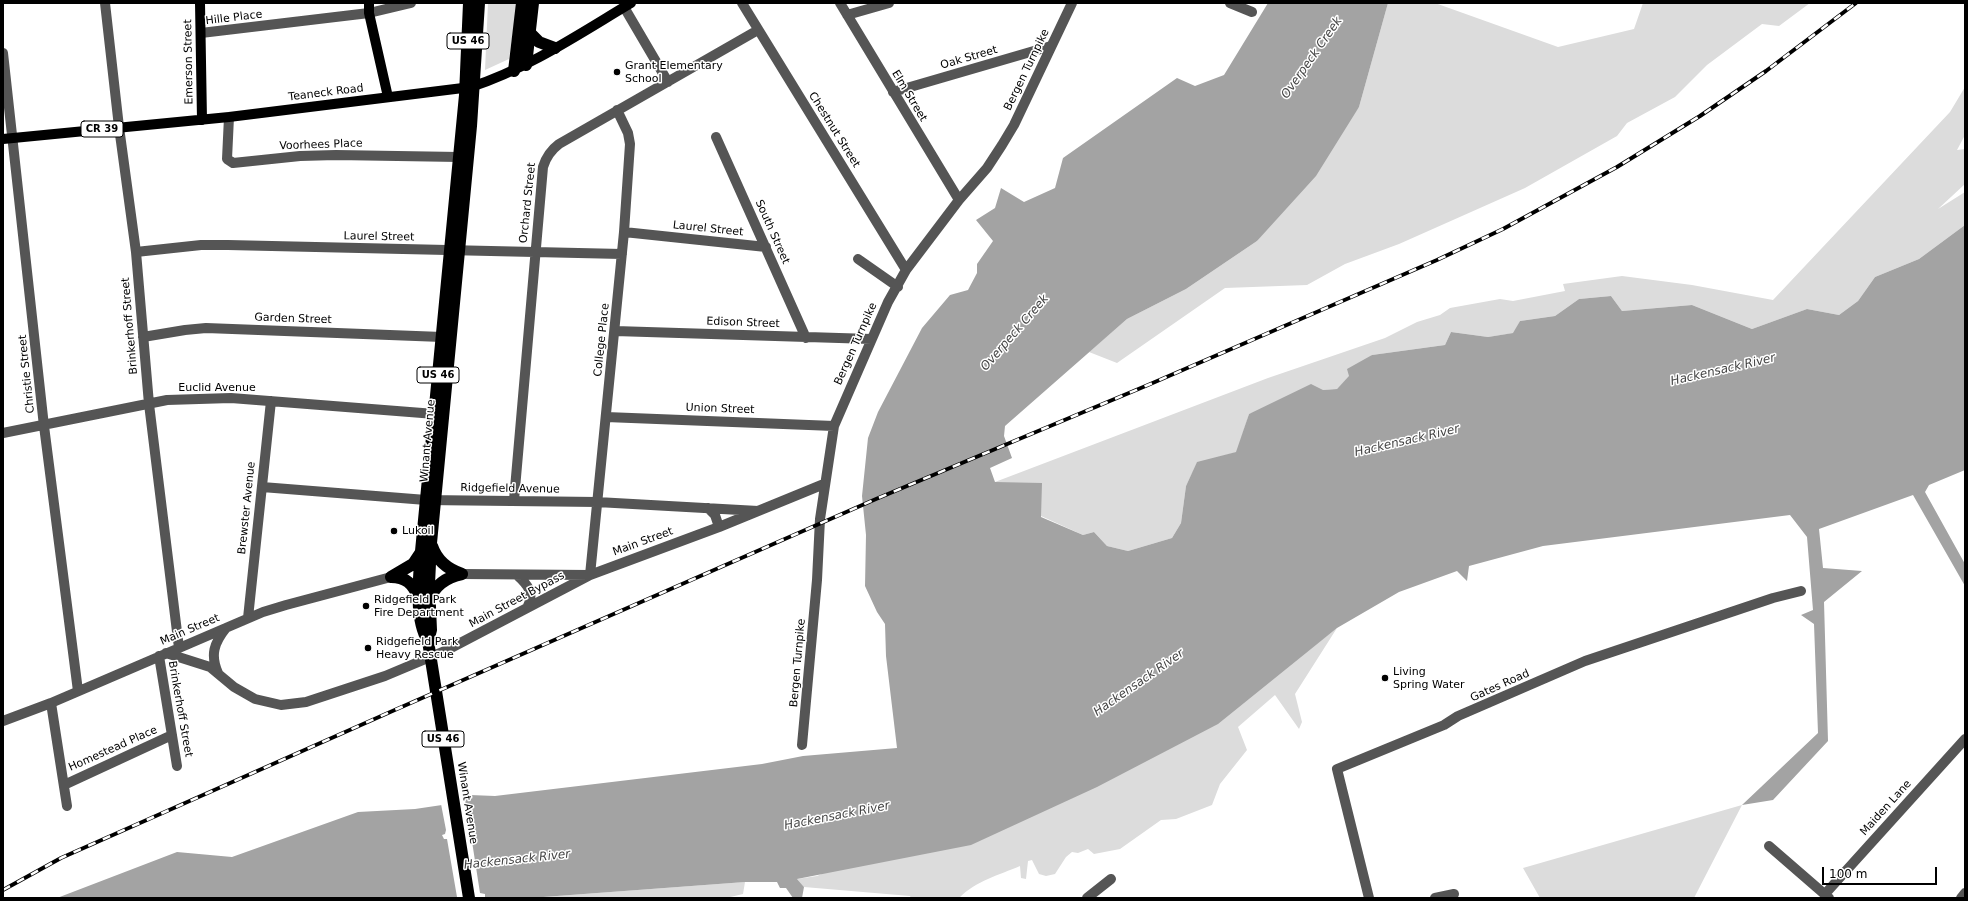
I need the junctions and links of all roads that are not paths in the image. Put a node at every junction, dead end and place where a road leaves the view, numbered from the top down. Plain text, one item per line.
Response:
1 (106, 3) edge
2 (200, 3) edge
3 (411, 3) edge
4 (469, 3) edge
5 (479, 3) edge
6 (522, 3) edge
7 (533, 3) edge
8 (742, 3) edge
9 (840, 3) edge
10 (889, 3) edge
11 (1072, 3) edge
12 (1230, 3) edge
13 (628, 5) edge
14 (369, 8) edge
15 (1252, 12) dead end
16 (847, 15) junction
17 (758, 30) junction
18 (529, 32) junction
19 (201, 34) junction
20 (1051, 46) junction
21 (556, 48) junction
22 (3, 53) edge
23 (526, 65) junction
24 (514, 71) junction
25 (471, 77) junction
26 (668, 82) junction
27 (892, 92) junction
28 (469, 94) junction
29 (388, 97) junction
30 (617, 110) junction
31 (229, 117) junction
32 (202, 120) junction
33 (119, 127) junction
34 (716, 137) dead end
35 (8, 138) edge
36 (459, 157) junction
37 (959, 200) junction
38 (624, 232) junction
39 (766, 247) junction
40 (455, 250) junction
41 (136, 252) junction
42 (535, 252) junction
43 (622, 254) junction
44 (858, 259) dead end
45 (906, 270) junction
46 (898, 286) junction
47 (615, 331) junction
48 (143, 337) junction
49 (442, 337) junction
50 (806, 338) junction
51 (871, 339) junction
52 (271, 401) junction
53 (149, 404) junction
54 (435, 414) junction
55 (606, 417) junction
56 (44, 426) junction
57 (834, 426) junction
58 (3, 433) edge
59 (824, 484) junction
60 (262, 487) junction
61 (431, 500) junction
62 (514, 500) junction
63 (597, 502) junction
64 (708, 508) junction
65 (758, 511) junction
66 (719, 527) junction
67 (431, 543) junction
68 (421, 550) junction
69 (462, 574) junction
70 (590, 575) junction
71 (517, 576) junction
72 (391, 577) junction
73 (1801, 591) dead end
74 (424, 600) junction
75 (527, 608) junction
76 (248, 618) junction
77 (226, 628) junction
78 (179, 648) junction
79 (163, 655) junction
80 (219, 673) junction
81 (78, 691) junction
82 (51, 704) junction
83 (3, 721) edge
84 (172, 735) junction
85 (1965, 739) edge
86 (802, 745) dead end
87 (177, 766) dead end
88 (64, 784) junction
89 (67, 806) dead end
90 (1769, 846) dead end
91 (1111, 879) dead end
92 (1965, 893) edge
93 (1454, 894) dead end
94 (1827, 896) edge
95 (469, 898) edge
96 (1086, 898) edge
97 (1369, 898) edge
98 (1435, 898) edge
99 (1961, 898) edge

1 - 33 street, Brinkerhoff Street
2 - 19 main road, Emerson Street
3 - 14 street, Hille Place
4 - 25 highway, US 46
5 - 25 highway, US 46
6 - 24 highway
7 - 18 highway
8 - 17 street, Chestnut Street
9 - 16 street, Elm Street
10 - 16 street
11 - 20 street, Bergen Turnpike
12 - 15 street
13 - 21 main road, Teaneck Road / CR 39
13 - 26 street
14 - 19 street, Hille Place
14 - 29 main road
16 - 27 street, Elm Street
17 - 26 street, Orchard Street
17 - 45 street, Chestnut Street
18 - 21 highway
18 - 23 highway
19 - 32 main road, Emerson Street
20 - 27 street, Oak Street
20 - 37 street, Bergen Turnpike
21 - 23 main road, Teaneck Road / CR 39
22 - 35 street, Christie Street
23 - 24 main road, Teaneck Road / CR 39
24 - 29 main road, Teaneck Road / CR 39
25 - 28 highway, US 46
26 - 30 street, Orchard Street
27 - 37 street, Elm Street
28 - 36 highway, US 46
28 - 40 highway, Winant Avenue / US 46
29 - 31 main road, Teaneck Road / CR 39
30 - 38 street, College Place
30 - 42 street, Orchard Street
31 - 32 main road, Teaneck Road / CR 39
31 - 36 street, Voorhees Place
32 - 33 main road, Teaneck Road / CR 39
33 - 35 main road, Teaneck Road / CR 39
33 - 41 street, Brinkerhoff Street
34 - 39 street, South Street
35 - 56 street, Christie Street
36 - 40 highway, Winant Avenue / US 46
37 - 45 street, Bergen Turnpike
38 - 39 street, Laurel Street
38 - 43 street, College Place
39 - 50 street, South Street
40 - 41 street, Laurel Street
40 - 42 street, Laurel Street
40 - 49 highway, Winant Avenue / US 46
40 - 61 highway, Winant Avenue / US 46
41 - 48 street, Brinkerhoff Street
42 - 43 street, Laurel Street
42 - 62 street, Orchard Street
43 - 47 street, College Place
44 - 46 street
45 - 46 street, Bergen Turnpike
46 - 51 street, Bergen Turnpike
47 - 50 street, Edison Street
47 - 55 street, College Place
48 - 49 street, Garden Street
48 - 53 street, Brinkerhoff Street
49 - 54 highway, Winant Avenue / US 46
50 - 51 street, Edison Street
51 - 57 street, Bergen Turnpike
52 - 53 street, Euclid Avenue
52 - 54 street, Euclid Avenue
52 - 60 street, Brewster Avenue
53 - 56 street, Euclid Avenue
53 - 78 street, Brinkerhoff Street
54 - 61 highway, Winant Avenue / US 46
55 - 57 street, Union Street
55 - 63 street, College Place
56 - 58 street, Euclid Avenue
56 - 81 street, Christie Street
57 - 59 street, Bergen Turnpike
59 - 65 street, Main Street
59 - 86 street, Bergen Turnpike
60 - 61 street, Ridgefield Avenue
60 - 76 street, Brewster Avenue
61 - 62 street, Ridgefield Avenue
61 - 67 highway, Winant Avenue / US 46
61 - 68 highway, Winant Avenue / US 46
62 - 63 street, Ridgefield Avenue
63 - 64 street, Ridgefield Avenue
63 - 70 street, College Place
64 - 65 street, Ridgefield Avenue
64 - 66 street
65 - 66 street, Main Street
66 - 70 street, Main Street
67 - 69 highway
67 - 74 highway, Winant Avenue / US 46
68 - 72 highway
68 - 74 highway, Winant Avenue / US 46
69 - 71 street, Main Street
69 - 74 highway
70 - 71 street, Main Street
70 - 75 street, Main Street Bypass
71 - 75 street
72 - 74 highway
72 - 76 street, Main Street
73 - 97 street, Gates Road
74 - 95 highway, Winant Avenue / US 46
75 - 80 street, Main Street Bypass
76 - 77 street, Main Street
77 - 78 street, Main Street
77 - 80 street
78 - 79 street, Main Street
79 - 80 street, Main Street Bypass
79 - 81 street, Main Street
79 - 84 street, Brinkerhoff Street
81 - 82 street, Main Street
82 - 83 street, Main Street
82 - 88 street
84 - 87 street, Brinkerhoff Street
84 - 88 street, Homestead Place
85 - 94 street, Maiden Lane
88 - 89 street
90 - 94 street
91 - 96 street
92 - 99 street
93 - 98 street

